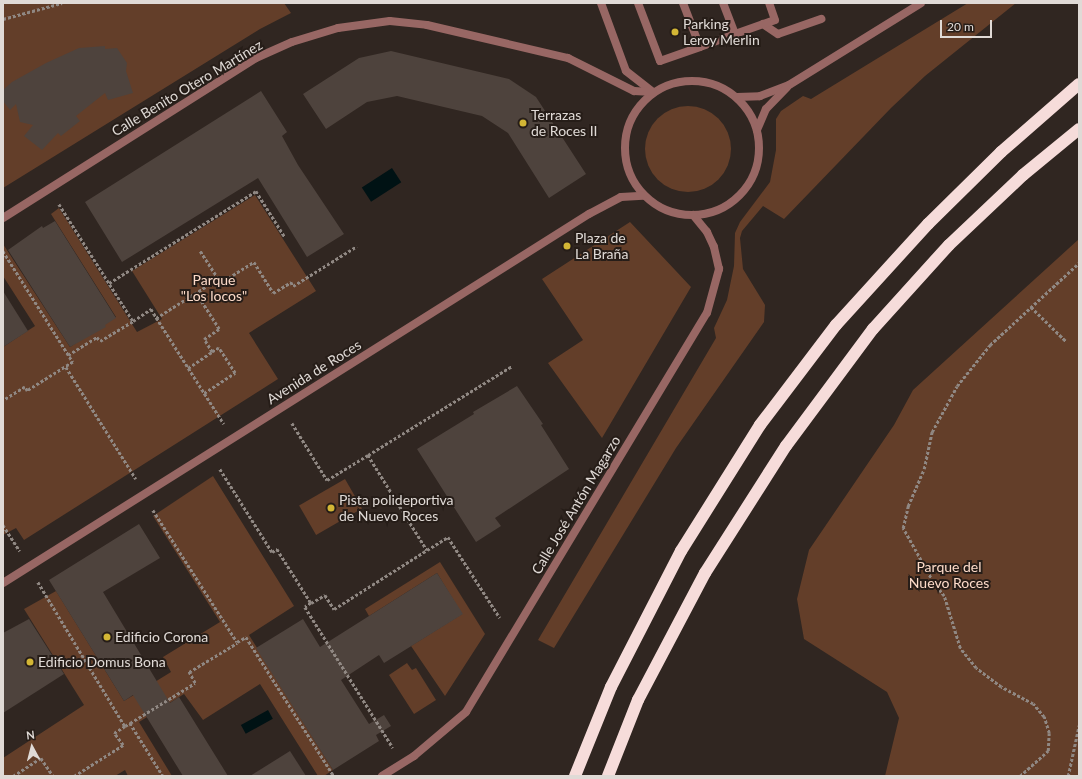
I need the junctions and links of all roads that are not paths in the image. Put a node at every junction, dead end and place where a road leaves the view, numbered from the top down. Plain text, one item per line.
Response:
1 (601, 3) edge
2 (638, 3) edge
3 (683, 3) edge
4 (724, 3) edge
5 (769, 3) edge
6 (921, 3) edge
7 (821, 19) dead end
8 (763, 24) junction
9 (735, 34) junction
10 (700, 47) junction
11 (1079, 84) edge
12 (789, 85) junction
13 (653, 92) junction
14 (737, 97) junction
15 (1079, 129) edge
16 (758, 130) junction
17 (643, 196) junction
18 (693, 215) junction
19 (3, 218) edge
20 (3, 583) edge
21 (382, 776) edge
22 (575, 776) edge
23 (608, 776) edge

1 - 13 street
2 - 10 street
3 - 10 street
4 - 9 street
5 - 8 street
6 - 12 street
7 - 8 street
8 - 9 street
9 - 10 street
11 - 22 highway
12 - 14 street
12 - 16 street
13 - 14 street
13 - 17 street
13 - 19 street, Calle Benito Otero Martínez
14 - 16 street
15 - 23 highway
16 - 18 street
17 - 18 street
17 - 20 street, Avenida de Roces
18 - 21 street, Calle José Antón Magarzo

